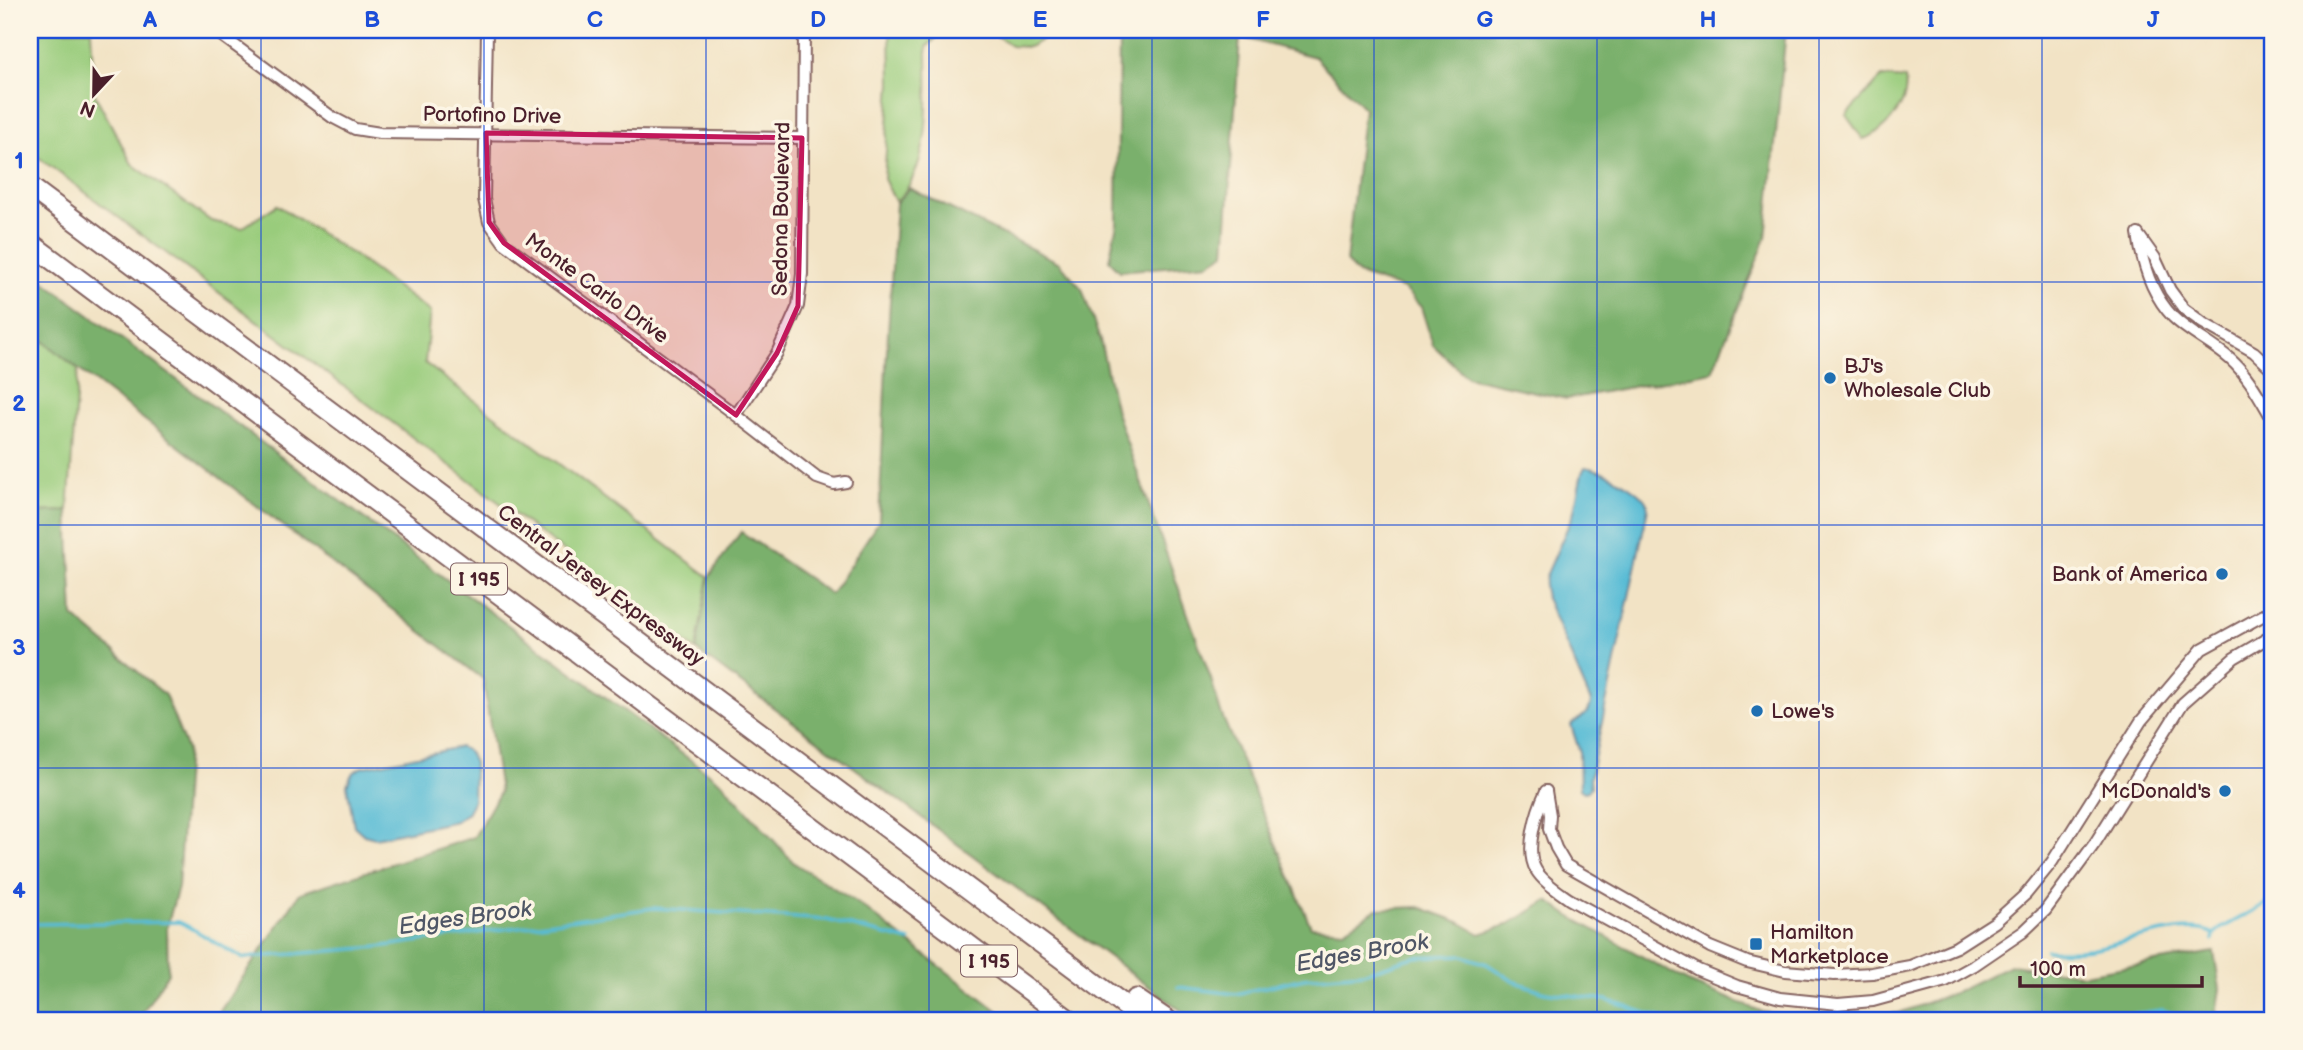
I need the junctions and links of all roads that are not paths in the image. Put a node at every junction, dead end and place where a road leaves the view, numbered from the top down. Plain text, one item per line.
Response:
1 (214, 30) edge
2 (487, 30) edge
3 (804, 30) edge
4 (486, 134) junction
5 (802, 138) junction
6 (30, 187) edge
7 (30, 243) edge
8 (2273, 370) edge
9 (736, 415) junction
10 (2273, 420) edge
11 (846, 482) dead end
12 (2273, 610) edge
13 (2273, 635) edge
14 (729, 710) junction
15 (909, 901) junction
16 (1052, 1020) edge
17 (1069, 1020) edge
18 (1144, 1020) edge
19 (1167, 1020) edge

1 - 4 street, Portofino Drive
2 - 4 street, Monte Carlo Drive
3 - 5 street, Sedona Boulevard
4 - 5 street, Portofino Drive
4 - 9 street, Monte Carlo Drive
5 - 9 street, Sedona Boulevard
6 - 14 highway, Central Jersey Expressway / I 195
7 - 15 highway, I 195
8 - 10 street
9 - 11 street, Monte Carlo Drive
12 - 13 street
14 - 18 highway, Central Jersey Expressway / I 195
14 - 19 highway
15 - 16 highway
15 - 17 highway, I 195

